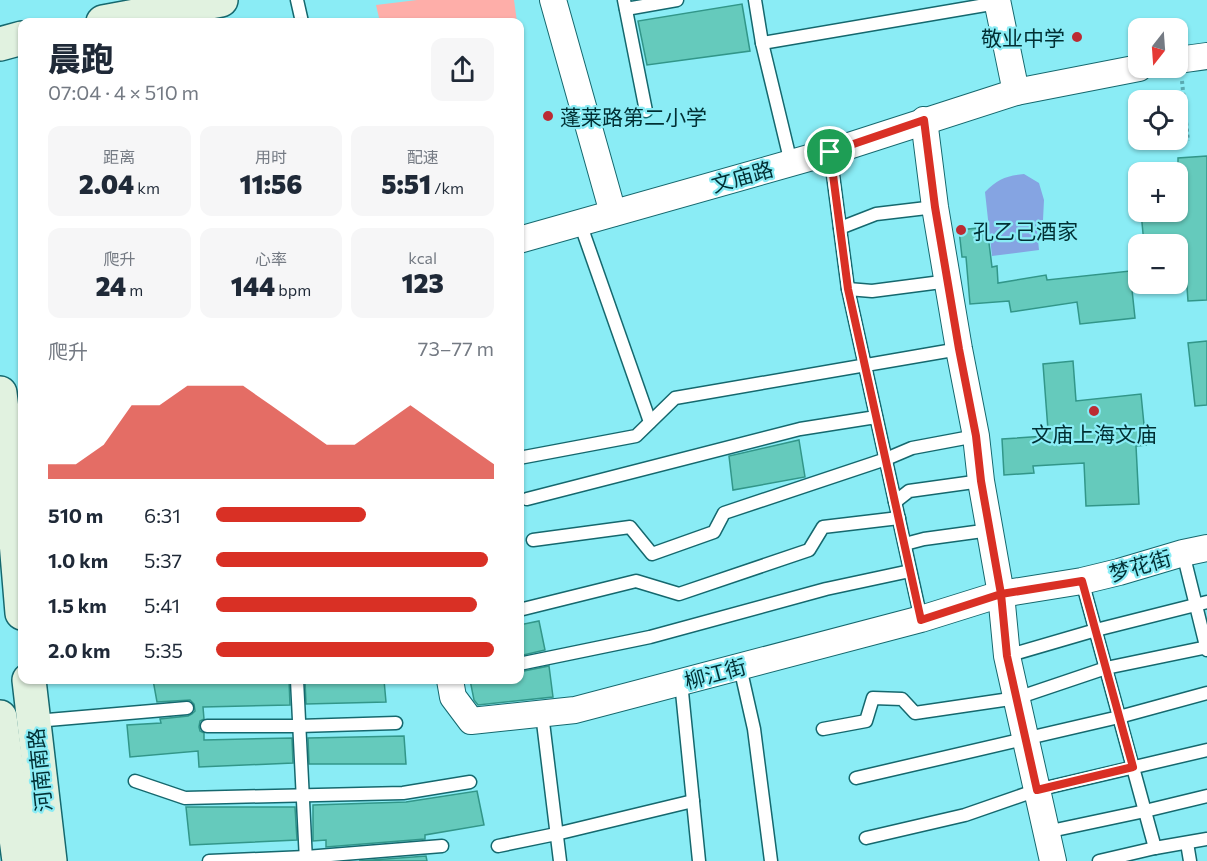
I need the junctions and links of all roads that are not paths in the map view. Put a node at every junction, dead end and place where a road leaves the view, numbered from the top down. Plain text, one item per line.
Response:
1 (221, 0) edge
2 (297, 0) edge
3 (553, 0) edge
4 (677, 0) edge
5 (755, 0) edge
6 (997, 2) edge
7 (625, 4) edge
8 (124, 18) edge
9 (301, 18) edge
10 (18, 39) edge
11 (762, 43) junction
12 (0, 44) edge
13 (1207, 56) edge
14 (1188, 59) edge
15 (1128, 70) edge
16 (1016, 92) junction
17 (646, 111) dead end
18 (924, 120) junction
19 (830, 152) junction
20 (791, 162) junction
21 (935, 207) junction
22 (613, 213) junction
23 (580, 223) junction
24 (840, 228) junction
25 (524, 239) edge
26 (949, 281) junction
27 (848, 289) junction
28 (959, 349) junction
29 (865, 365) junction
30 (0, 393) edge
31 (876, 417) junction
32 (650, 422) junction
33 (976, 436) junction
34 (524, 457) edge
35 (886, 459) junction
36 (16, 481) edge
37 (981, 481) junction
38 (527, 499) dead end
39 (895, 502) junction
40 (899, 518) junction
41 (18, 520) edge
42 (990, 530) junction
43 (532, 540) dead end
44 (905, 544) junction
45 (1195, 551) edge
46 (910, 571) junction
47 (1082, 581) junction
48 (1001, 594) junction
49 (1202, 603) edge
50 (524, 609) edge
51 (921, 620) junction
52 (1096, 630) junction
53 (1207, 648) edge
54 (1007, 656) junction
55 (524, 663) edge
56 (740, 667) junction
57 (1106, 668) junction
58 (681, 682) junction
59 (29, 684) edge
60 (297, 684) edge
61 (451, 684) edge
62 (1207, 693) edge
63 (1017, 698) junction
64 (187, 708) dead end
65 (542, 714) junction
66 (0, 717) edge
67 (1119, 717) junction
68 (34, 721) junction
69 (396, 723) dead end
70 (207, 726) dead end
71 (299, 726) junction
72 (822, 729) dead end
73 (1026, 740) junction
74 (1207, 750) edge
75 (1133, 767) junction
76 (856, 778) dead end
77 (135, 781) dead end
78 (470, 782) dead end
79 (1037, 790) junction
80 (303, 795) junction
81 (1207, 796) edge
82 (693, 801) junction
83 (1145, 811) junction
84 (1046, 832) junction
85 (556, 834) junction
86 (866, 838) dead end
87 (1207, 839) edge
88 (1187, 843) junction
89 (442, 846) dead end
90 (498, 846) dead end
91 (1155, 848) junction
92 (306, 859) edge
93 (19, 861) edge
94 (50, 861) edge
95 (209, 861) edge
96 (560, 861) edge
97 (699, 861) edge
98 (771, 861) edge
99 (1053, 861) edge
100 (1099, 861) edge
101 (1190, 861) edge

1 - 8 main road
2 - 9 lane
3 - 22 street
4 - 7 lane
5 - 11 lane
6 - 11 lane
6 - 16 street
7 - 17 lane
10 - 12 main road
11 - 20 lane
13 - 14 street
15 - 16 street, 文庙路
16 - 18 street, 文庙路
18 - 19 street, 文庙路
18 - 21 street
19 - 20 street, 文庙路
19 - 24 lane
20 - 22 street, 文庙路
21 - 24 lane
21 - 26 street
22 - 23 street, 文庙路
23 - 25 street, 文庙路
23 - 32 lane
24 - 27 lane
26 - 27 lane
26 - 28 street
27 - 29 lane
28 - 29 lane
28 - 33 street
29 - 31 lane
29 - 32 lane
30 - 36 main road
31 - 35 lane
31 - 38 lane
32 - 34 lane
33 - 35 lane
33 - 37 street
35 - 39 lane
35 - 43 lane
36 - 41 main road
37 - 39 lane
37 - 42 street
39 - 40 lane
40 - 44 lane
40 - 50 lane
42 - 44 lane
42 - 48 street
44 - 46 lane
45 - 47 street, 梦花街
45 - 49 lane
46 - 51 lane
46 - 55 lane
47 - 48 street, 梦花街
47 - 52 lane
48 - 51 street, 柳江街
48 - 54 street
49 - 52 lane
49 - 53 lane
51 - 56 street, 柳江街
52 - 54 lane
52 - 57 lane
53 - 57 lane
54 - 63 street
56 - 58 street, 柳江街
56 - 98 lane
57 - 63 lane
57 - 67 lane
58 - 65 street, 柳江街
58 - 82 lane
59 - 68 main road, 河南南路
60 - 71 lane
61 - 65 street, 柳江街
62 - 67 lane
63 - 72 lane
63 - 73 street
64 - 68 lane
65 - 85 lane
66 - 93 main road, 河南南路
67 - 73 lane
67 - 75 lane
68 - 94 main road, 河南南路
69 - 71 lane
70 - 71 lane
71 - 80 lane
73 - 76 lane
73 - 79 street
74 - 75 lane
75 - 79 lane
75 - 83 lane
77 - 80 lane
78 - 80 lane
79 - 84 street
79 - 86 lane
80 - 92 lane
81 - 83 lane
82 - 85 lane
82 - 97 lane
83 - 84 lane
83 - 91 lane
84 - 99 street
85 - 90 lane
85 - 96 lane
87 - 88 lane
88 - 91 lane
88 - 101 lane
89 - 92 lane
91 - 100 lane
92 - 95 lane

